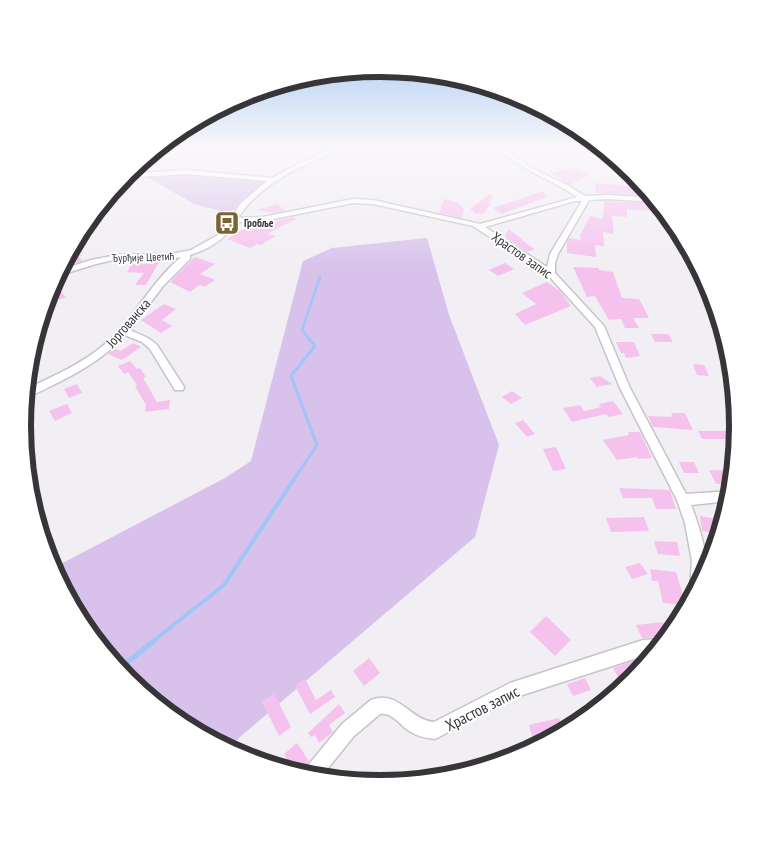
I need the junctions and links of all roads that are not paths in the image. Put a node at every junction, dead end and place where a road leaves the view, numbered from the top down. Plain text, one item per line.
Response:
1 (265, 188) edge
2 (565, 188) edge
3 (585, 198) junction
4 (646, 200) edge
5 (234, 220) junction
6 (480, 226) junction
7 (192, 252) junction
8 (551, 263) junction
9 (535, 264) junction
10 (68, 271) edge
11 (551, 273) junction
12 (124, 331) junction
13 (179, 387) dead end
14 (33, 389) edge
15 (722, 497) edge
16 (683, 500) junction
17 (698, 570) edge
18 (650, 648) edge
19 (314, 769) edge

1 - 5 street, Ђурђије Цветић
2 - 3 street
3 - 4 street
3 - 6 street
3 - 8 street
5 - 6 street, Храстов запис
5 - 7 street, Ђурђије Цветић
6 - 9 street, Храстов запис
7 - 10 street, Ђурђије Цветић
7 - 12 street, Јоргованска
8 - 9 street
8 - 11 street
9 - 11 street, Храстов запис
11 - 16 street, Храстов запис
12 - 13 street
12 - 14 street, Јоргованска
15 - 16 street
16 - 17 street, Храстов запис
18 - 19 street, Храстов запис

